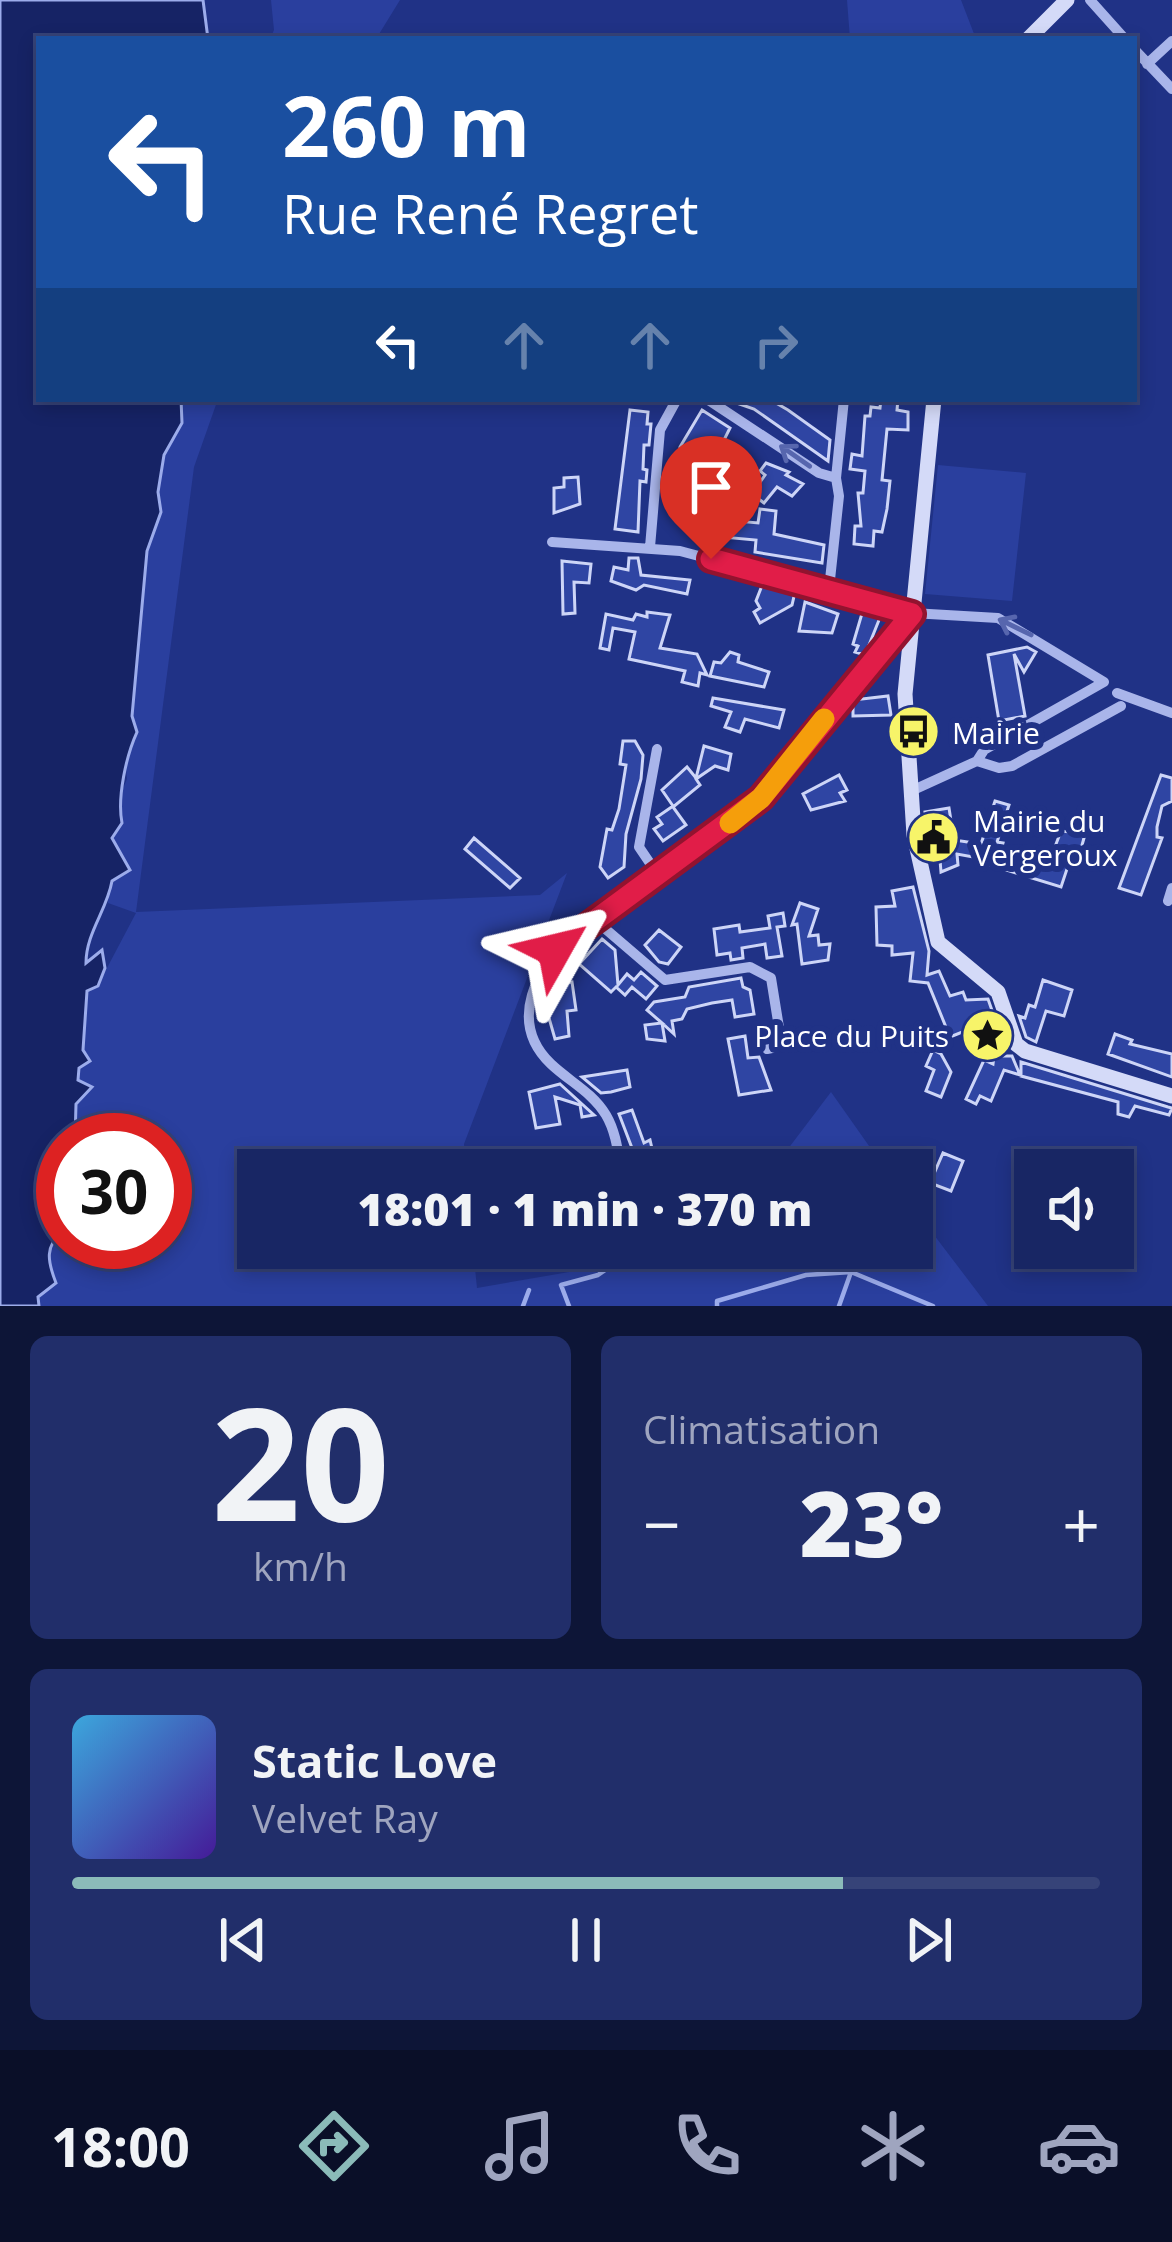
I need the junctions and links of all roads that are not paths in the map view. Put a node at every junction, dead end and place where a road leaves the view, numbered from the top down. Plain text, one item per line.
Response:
1 (1067, 0) edge
2 (1090, 0) edge
3 (1031, 36) edge
4 (1122, 36) edge
5 (1172, 41) edge
6 (1137, 52) edge
7 (1147, 64) junction
8 (1172, 89) edge
9 (675, 402) edge
10 (712, 402) edge
11 (844, 402) edge
12 (934, 402) edge
13 (836, 478) junction
14 (553, 542) dead end
15 (650, 547) junction
16 (829, 589) junction
17 (912, 614) junction
18 (1172, 713) edge
19 (656, 749) dead end
20 (977, 761) junction
21 (909, 792) junction
22 (658, 875) junction
23 (595, 920) junction
24 (767, 1049) dead end
25 (1172, 1096) edge
26 (615, 1149) edge

1 - 3 street
2 - 4 street
5 - 7 street
6 - 7 street
7 - 8 street
9 - 15 street
13 -> 10 street
11 - 13 street
12 - 17 street
13 - 16 street
14 - 15 street
15 - 16 street
16 - 17 street
20 -> 17 street
17 - 21 street
17 - 22 street
18 - 20 street
19 - 22 street
20 - 21 street
21 - 25 street
22 - 23 street
23 - 24 street
23 - 26 street

